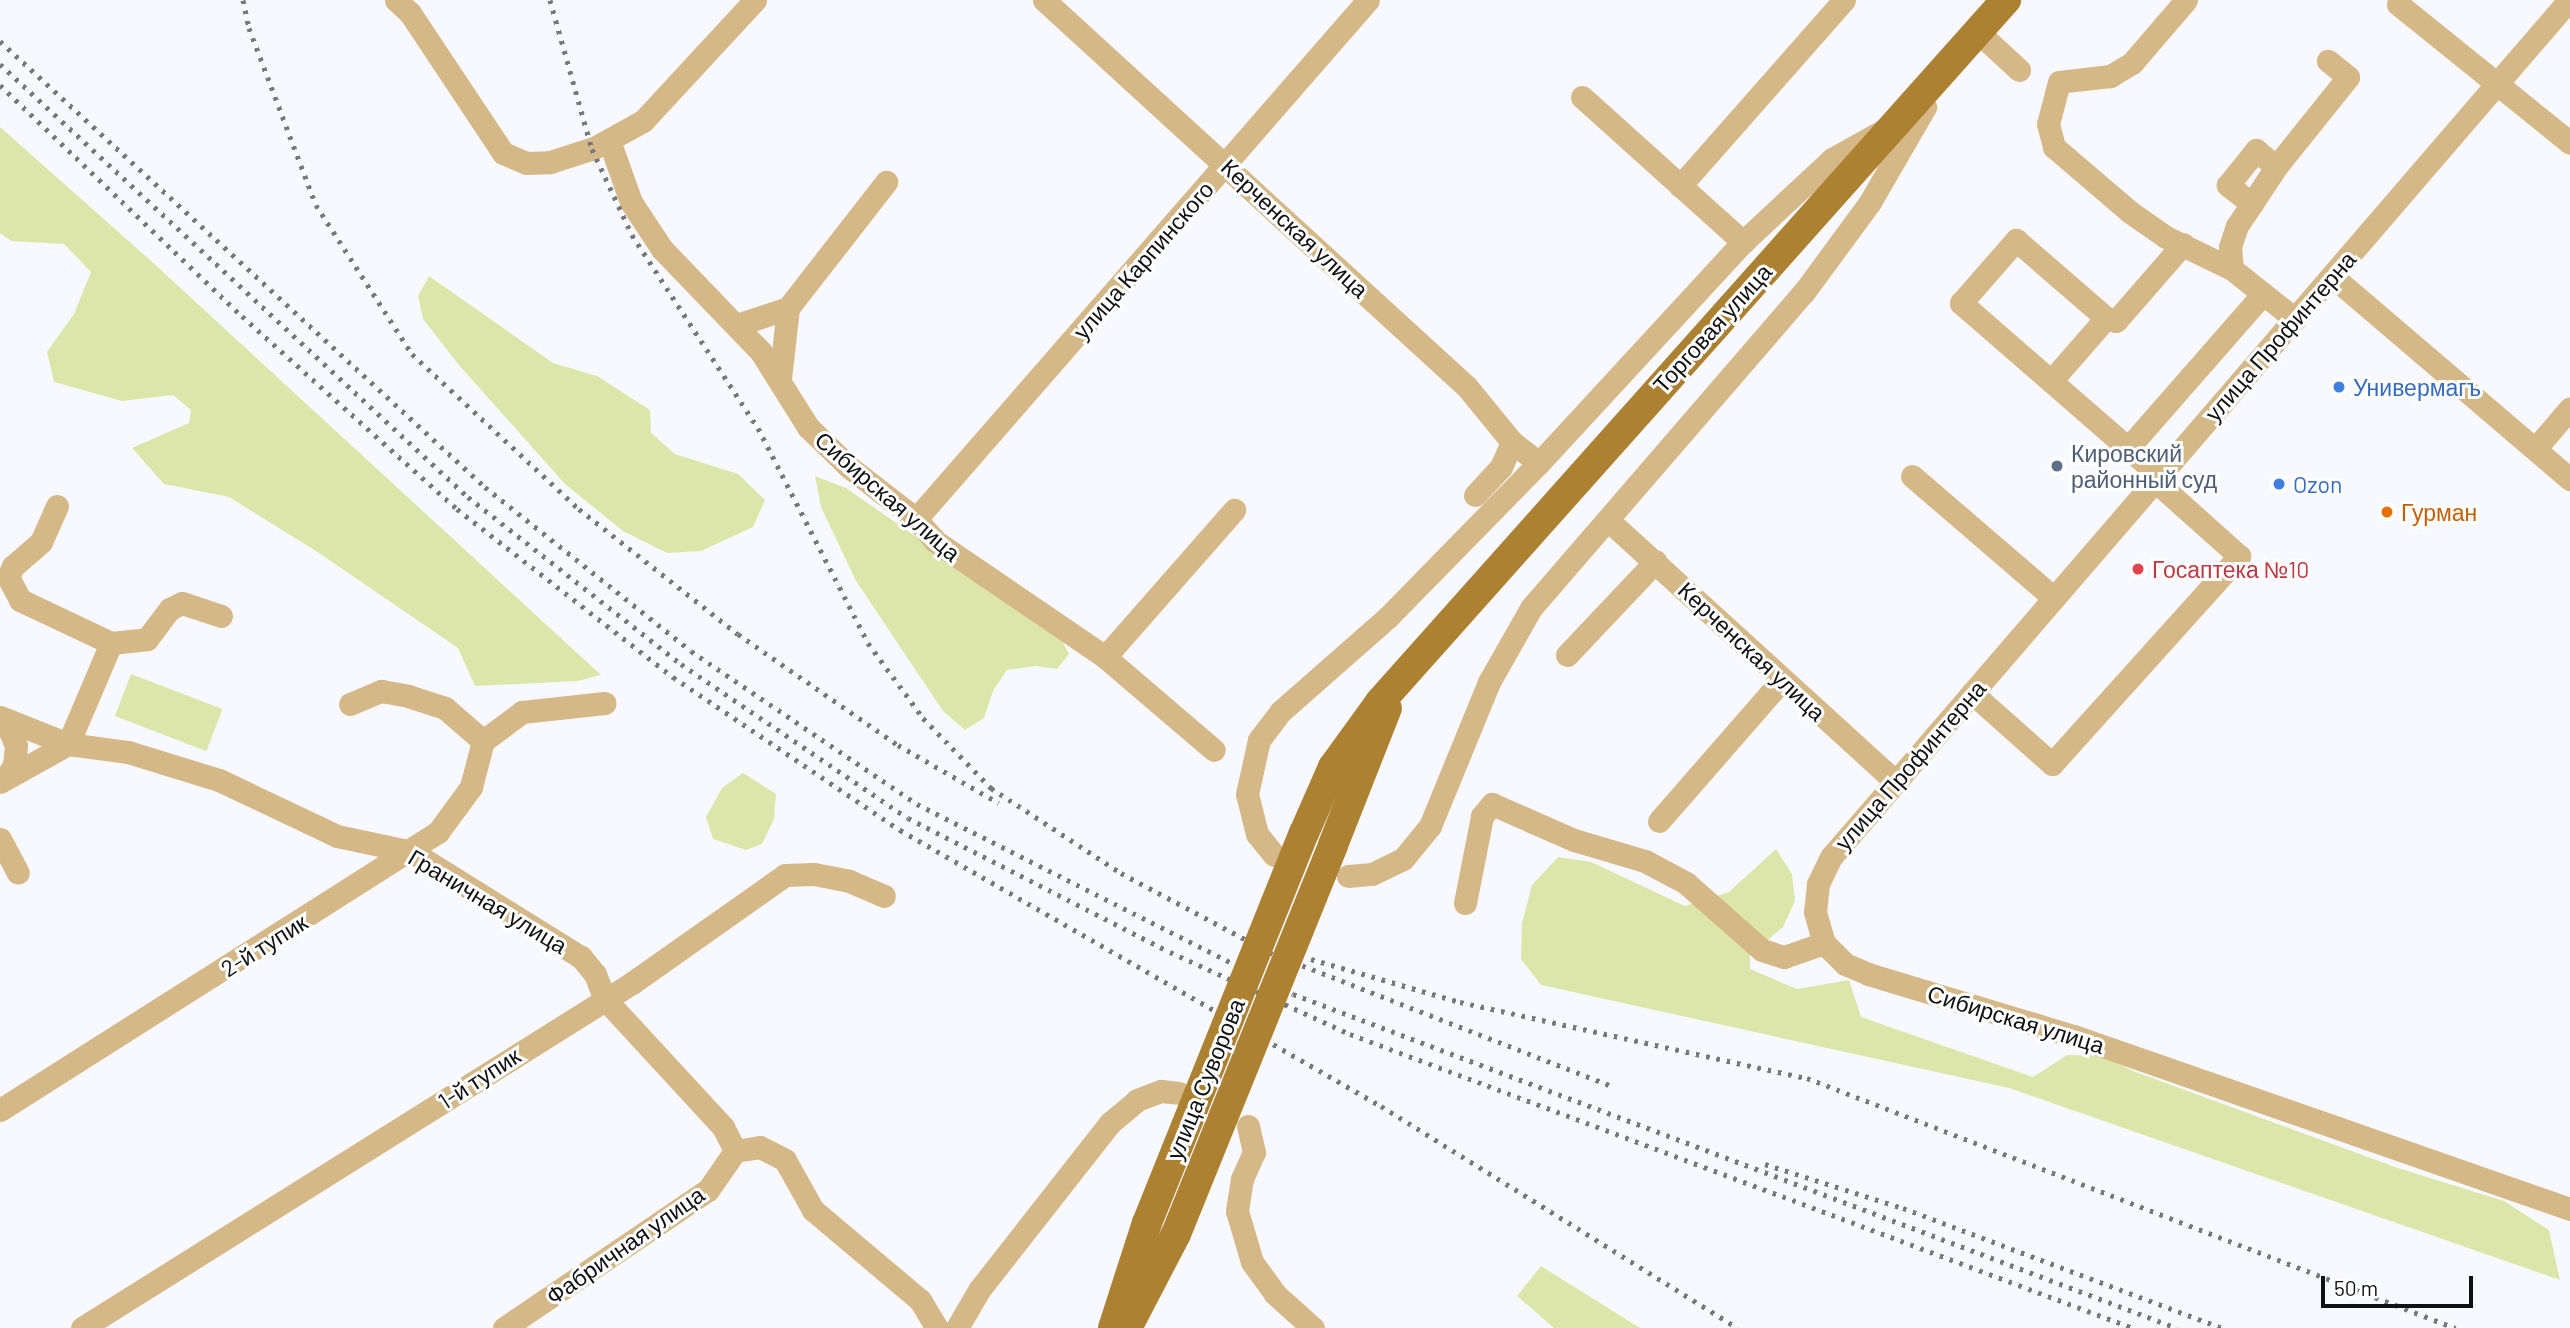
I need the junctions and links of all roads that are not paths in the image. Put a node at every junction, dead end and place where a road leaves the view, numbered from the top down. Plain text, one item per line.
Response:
1 (396, 0) edge
2 (755, 0) edge
3 (1044, 0) edge
4 (1368, 0) edge
5 (1844, 0) edge
6 (2006, 0) edge
7 (2186, 0) edge
8 (2569, 0) edge
9 (2398, 4) dead end
10 (1970, 42) junction
11 (2328, 61) dead end
12 (2019, 70) dead end
13 (2497, 84) junction
14 (1583, 97) dead end
15 (1897, 122) junction
16 (610, 143) junction
17 (2570, 143) edge
18 (1227, 165) junction
19 (886, 182) dead end
20 (1680, 186) junction
21 (1743, 242) junction
22 (2183, 244) junction
23 (2232, 269) junction
24 (2332, 276) junction
25 (2263, 294) junction
26 (788, 308) junction
27 (2106, 318) junction
28 (2295, 319) junction
29 (737, 325) junction
30 (780, 379) junction
31 (2051, 381) junction
32 (2570, 408) edge
33 (1512, 442) junction
34 (2128, 448) junction
35 (2536, 448) junction
36 (1539, 463) junction
37 (1912, 476) dead end
38 (2157, 478) junction
39 (2570, 479) edge
40 (1475, 495) dead end
41 (57, 506) dead end
42 (1234, 510) dead end
43 (916, 519) junction
44 (1609, 521) junction
45 (1656, 562) junction
46 (2054, 598) junction
47 (221, 616) dead end
48 (111, 643) junction
49 (1567, 655) dead end
50 (1105, 657) junction
51 (1420, 659) junction
52 (1782, 680) junction
53 (1972, 693) junction
54 (605, 703) dead end
55 (351, 704) dead end
56 (0, 719) edge
57 (483, 741) junction
58 (68, 744) junction
59 (1214, 750) dead end
60 (3, 780) edge
61 (1896, 782) junction
62 (1659, 821) dead end
63 (1304, 833) joint
64 (0, 839) edge
65 (1333, 845) joint
66 (412, 852) junction
67 (1274, 855) dead end
68 (18, 873) dead end
69 (1349, 876) dead end
70 (884, 896) dead end
71 (1465, 903) dead end
72 (1824, 943) junction
73 (604, 998) junction
74 (1179, 1093) dead end
75 (0, 1110) edge
76 (1248, 1126) dead end
77 (735, 1151) junction
78 (2570, 1209) edge
79 (82, 1328) edge
80 (504, 1328) edge
81 (937, 1328) edge
82 (957, 1328) edge
83 (1113, 1328) edge
84 (1127, 1328) edge
85 (1313, 1328) edge

1 - 16 street
2 - 16 street
3 - 18 street, Керченская улица
4 - 18 street, улица Карпинского
5 - 20 street
6 - 10 main road, Торговая улица
7 - 22 street
8 - 13 street, улица Профинтерна
9 - 13 street
10 - 12 street
10 - 15 main road, Торговая улица
10 - 44 street
11 - 23 street
13 - 17 street
13 - 24 street, улица Профинтерна
14 - 20 street
15 - 21 street
15 - 51 main road, Торговая улица
16 - 29 street, Сибирская улица
18 - 33 street, Керченская улица
18 - 43 street, улица Карпинского
19 - 26 street
20 - 21 street
21 - 36 street
22 - 23 street
22 - 27 street
23 - 25 street
24 - 28 street, улица Профинтерна
24 - 35 street
25 - 28 street
25 - 34 street
26 - 29 street
26 - 30 street
27 - 31 street
27 - 31 street
28 - 38 street, улица Профинтерна
29 - 30 street, Сибирская улица
30 - 43 street, Сибирская улица
31 - 34 street
32 - 35 street
33 - 36 street, Керченская улица
33 - 40 street
34 - 38 street
35 - 39 street
36 - 67 street
37 - 46 street
38 - 46 street, улица Профинтерна
38 - 53 street
41 - 48 street
42 - 50 street
43 - 50 street, Сибирская улица
44 - 45 street, Керченская улица
44 - 69 street
45 - 49 street
45 - 52 street, Керченская улица
46 - 53 street, улица Профинтерна
47 - 48 street
48 - 58 street
50 - 59 street, Сибирская улица
51 - 63 main road, Торговая улица
51 - 65 main road, Торговая улица
52 - 61 street, Керченская улица
52 - 62 street
53 - 61 street, улица Профинтерна
54 - 57 street
55 - 57 street
56 - 58 street, Граничная улица
56 - 60 street
57 - 66 street, 2-й тупик
58 - 60 street
58 - 66 street, Граничная улица
61 - 72 street, улица Профинтерна
63 - 83 main road, улица Суворова, bridge
64 - 68 street
65 - 84 main road, улица Суворова, bridge
66 - 73 street, Граничная улица
66 - 75 street, 2-й тупик
70 - 73 street, 1-й тупик
71 - 72 street
72 - 78 street, Сибирская улица
73 - 77 street, Граничная улица
73 - 79 street, 1-й тупик
74 - 82 street
76 - 85 street
77 - 80 street, Фабричная улица
77 - 81 street

